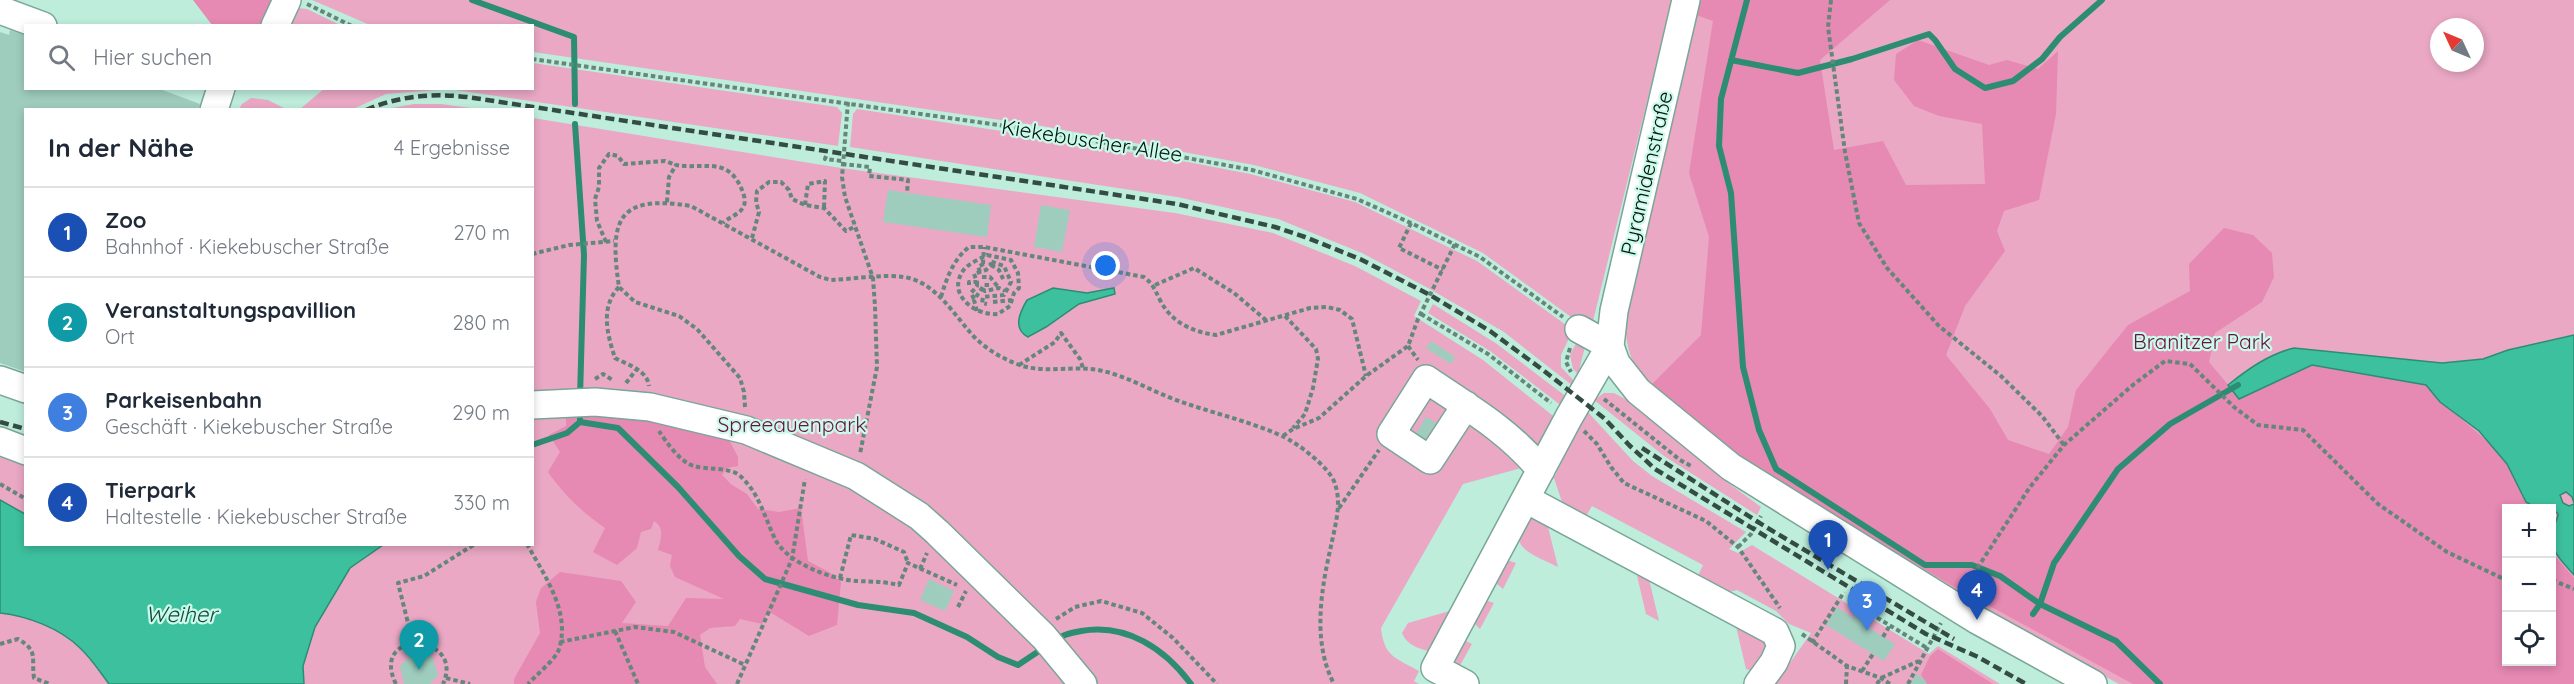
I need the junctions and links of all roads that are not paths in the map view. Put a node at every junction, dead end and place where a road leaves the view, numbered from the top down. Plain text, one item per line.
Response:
1 (287, 0) edge
2 (1686, 0) edge
3 (0, 10) edge
4 (38, 24) edge
5 (276, 24) edge
6 (222, 90) edge
7 (215, 108) edge
8 (1579, 329) road end
9 (1610, 346) junction
10 (0, 380) edge
11 (24, 388) edge
12 (534, 405) edge
13 (1466, 405) junction
14 (0, 441) edge
15 (24, 450) edge
16 (1541, 470) junction
17 (1526, 499) junction
18 (1083, 684) edge
19 (1465, 684) edge
20 (1758, 684) edge
21 (2093, 684) edge

1 - 5 street
2 - 9 street, Pyramidenstraße
3 - 4 street
6 - 7 street
8 - 9 street
9 - 16 street
9 - 21 street
10 - 11 street
12 - 18 street
13 - 13 street
13 - 16 street
14 - 15 street
16 - 17 street
17 - 19 street
17 - 20 street

